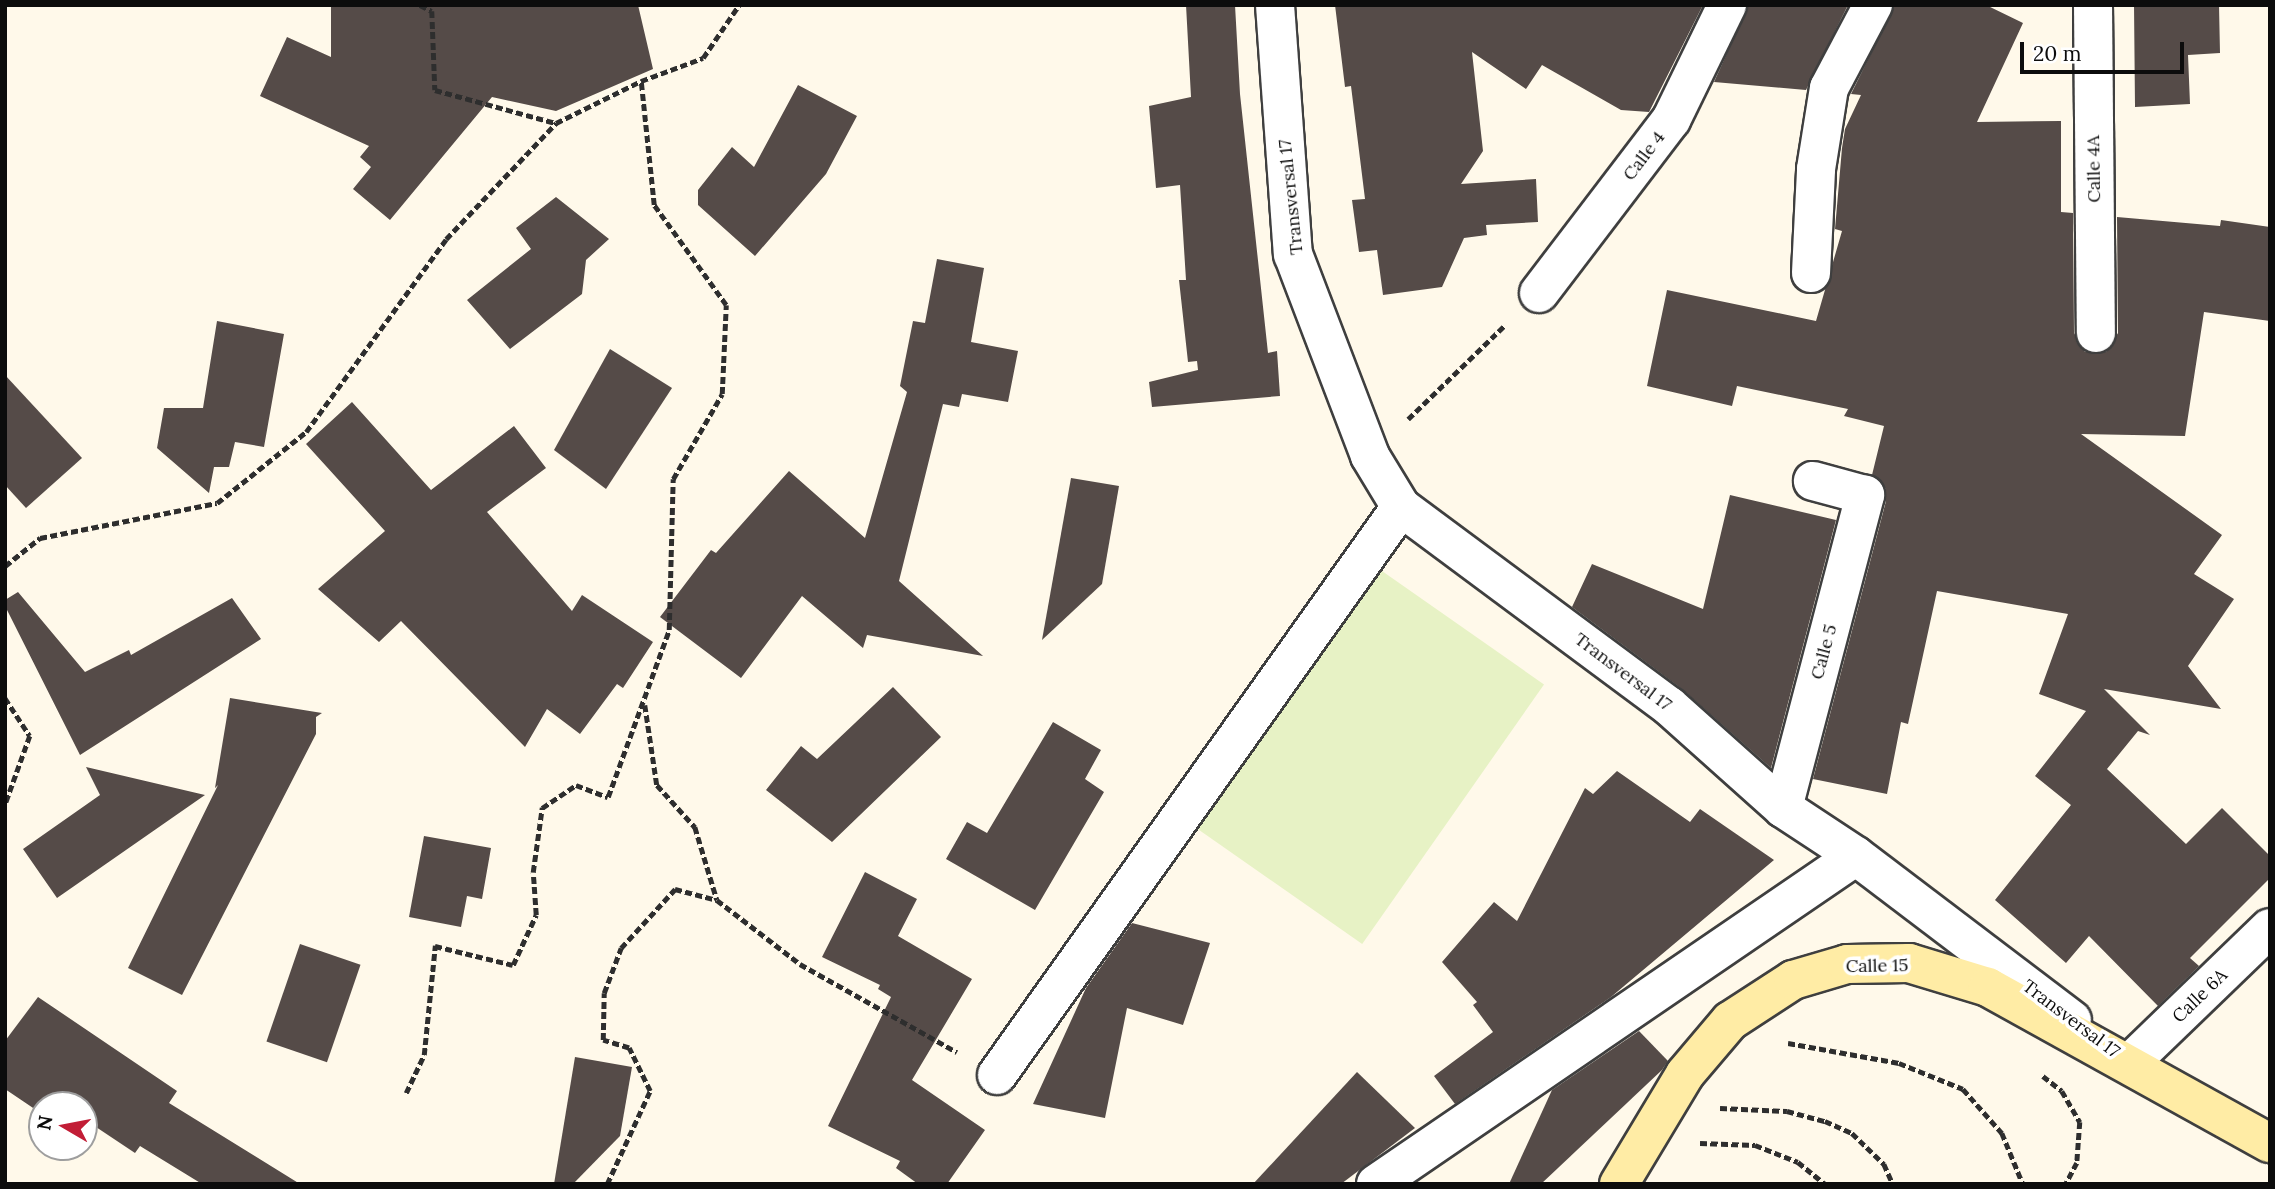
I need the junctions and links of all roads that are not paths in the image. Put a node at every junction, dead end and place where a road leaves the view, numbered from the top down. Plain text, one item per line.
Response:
1 (1275, 5) edge
2 (1727, 5) edge
3 (1873, 5) edge
4 (2093, 5) edge
5 (1811, 273) dead end
6 (1539, 293) road end
7 (2096, 333) dead end
8 (1813, 481) dead end
9 (1401, 507) junction
10 (1783, 808) junction
11 (1856, 856) junction
12 (2270, 928) edge
13 (2130, 1063) junction
14 (997, 1075) road end
15 (2270, 1143) edge
16 (1376, 1184) edge
17 (1619, 1184) edge

1 - 9 street, Transversal 17
2 - 6 street, Calle 4
3 - 5 street
4 - 7 street, Calle 4A
8 - 10 street, Calle 5
9 - 10 street, Transversal 17
9 - 14 street
10 - 11 street, Transversal 17
11 - 13 street, Transversal 17
11 - 16 street
12 - 13 street, Calle 6A
13 - 15 main road, Transversal 17
13 - 17 main road, Calle 15

